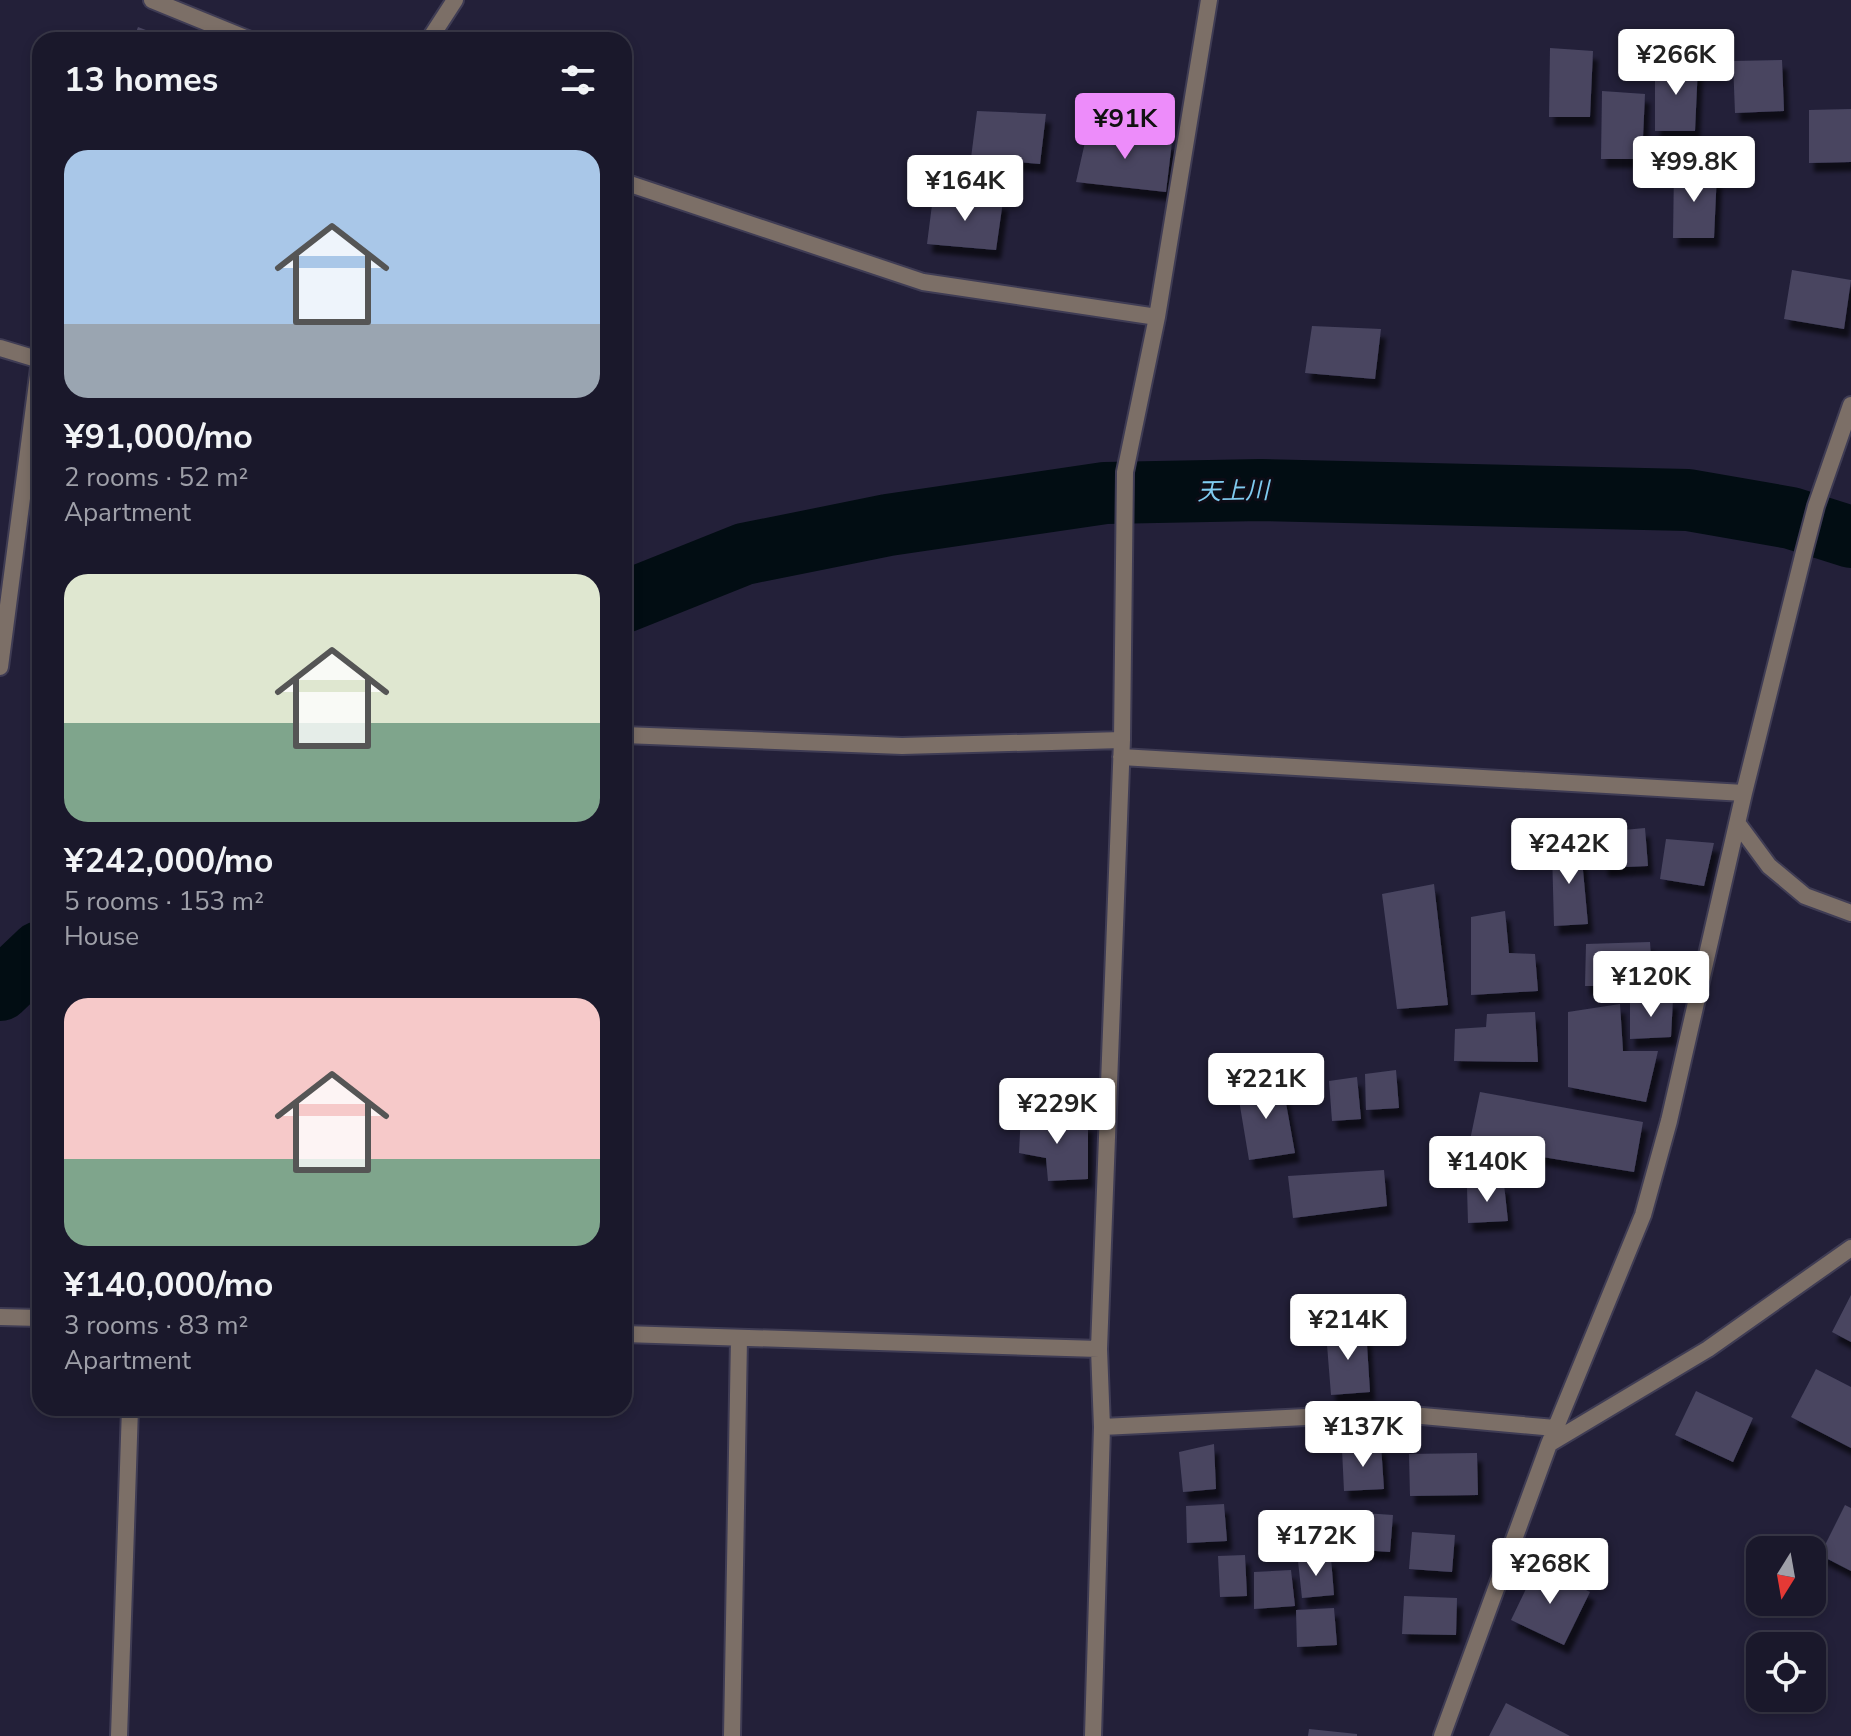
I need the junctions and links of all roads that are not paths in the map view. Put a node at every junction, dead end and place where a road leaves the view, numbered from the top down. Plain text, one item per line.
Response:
1 (152, 0) edge
2 (455, 0) edge
3 (1209, 0) edge
4 (230, 32) edge
5 (434, 32) edge
6 (632, 185) edge
7 (1157, 317) junction
8 (0, 348) edge
9 (32, 358) edge
10 (1851, 405) edge
11 (32, 421) edge
12 (0, 667) edge
13 (632, 735) edge
14 (1122, 740) junction
15 (1121, 757) junction
16 (1744, 793) junction
17 (1738, 824) junction
18 (1851, 913) edge
19 (1851, 1248) edge
20 (0, 1317) edge
21 (32, 1318) edge
22 (632, 1334) edge
23 (739, 1338) junction
24 (1099, 1349) junction
25 (130, 1416) edge
26 (1102, 1427) junction
27 (1552, 1436) junction
28 (119, 1736) edge
29 (732, 1736) edge
30 (1093, 1736) edge
31 (1442, 1736) edge

1 - 4 street
2 - 5 street
3 - 7 street
6 - 7 street
7 - 14 street
8 - 9 street
10 - 16 street
11 - 12 street
13 - 14 street
14 - 15 street
15 - 16 street
15 - 24 street
16 - 17 street
17 - 18 street
17 - 27 street
19 - 27 street
20 - 21 street
22 - 23 street
23 - 24 street
23 - 29 street
24 - 26 street
25 - 28 street
26 - 27 street
26 - 30 street
27 - 31 street

